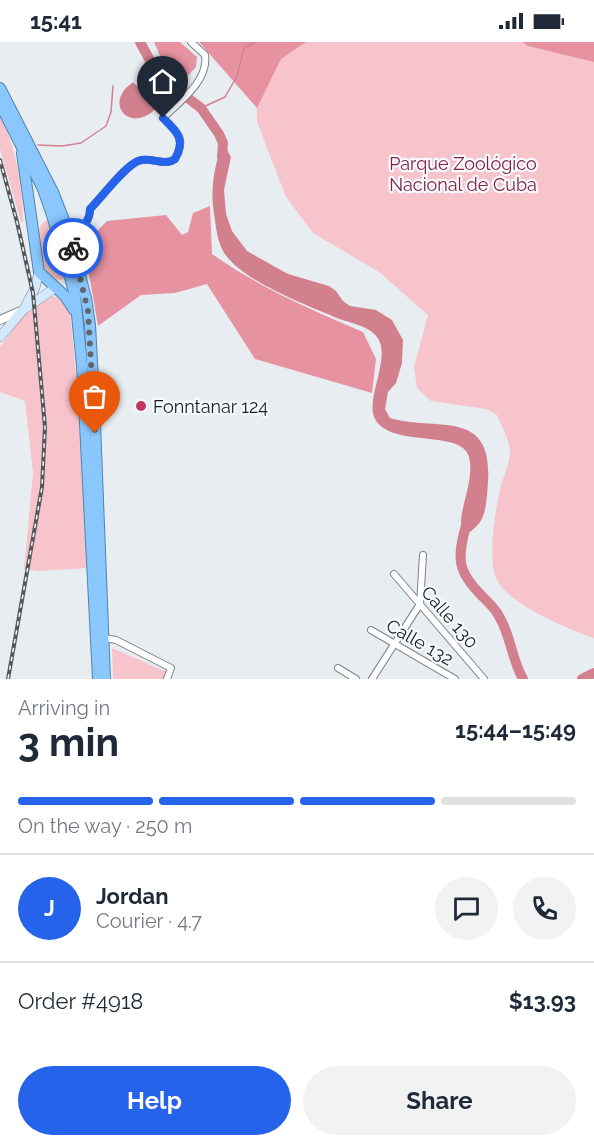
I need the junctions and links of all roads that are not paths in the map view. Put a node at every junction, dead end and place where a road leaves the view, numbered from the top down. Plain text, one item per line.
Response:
1 (191, 42) edge
2 (0, 88) edge
3 (0, 104) edge
4 (15, 133) junction
5 (52, 215) junction
6 (32, 230) junction
7 (68, 230) junction
8 (78, 266) junction
9 (39, 272) junction
10 (72, 277) junction
11 (55, 288) junction
12 (23, 310) junction
13 (0, 320) edge
14 (79, 324) junction
15 (1, 334) edge
16 (423, 555) dead end
17 (394, 574) dead end
18 (420, 604) junction
19 (371, 630) dead end
20 (103, 638) junction
21 (394, 644) junction
22 (338, 668) dead end
23 (98, 679) edge
24 (105, 679) edge
25 (167, 679) edge
26 (356, 679) edge
27 (372, 679) edge
28 (455, 679) edge
29 (484, 679) edge

1 - 7 street
2 - 7 highway
3 - 4 highway
4 - 5 highway
4 - 6 highway
5 - 6 highway
5 - 7 highway
5 - 10 highway
6 - 9 highway
7 - 8 highway
8 - 10 highway
8 - 20 highway
9 - 11 highway
9 - 12 main road
10 - 11 highway
10 - 14 highway
11 - 12 main road
11 - 14 highway
12 - 13 street
12 - 15 main road
14 - 23 highway
16 - 18 street
17 - 18 street, Calle 130
18 - 21 street
18 - 29 street, Calle 130
19 - 21 street, Calle 132
20 - 24 highway
20 - 25 street
21 - 27 street
21 - 28 street, Calle 132
22 - 26 street

